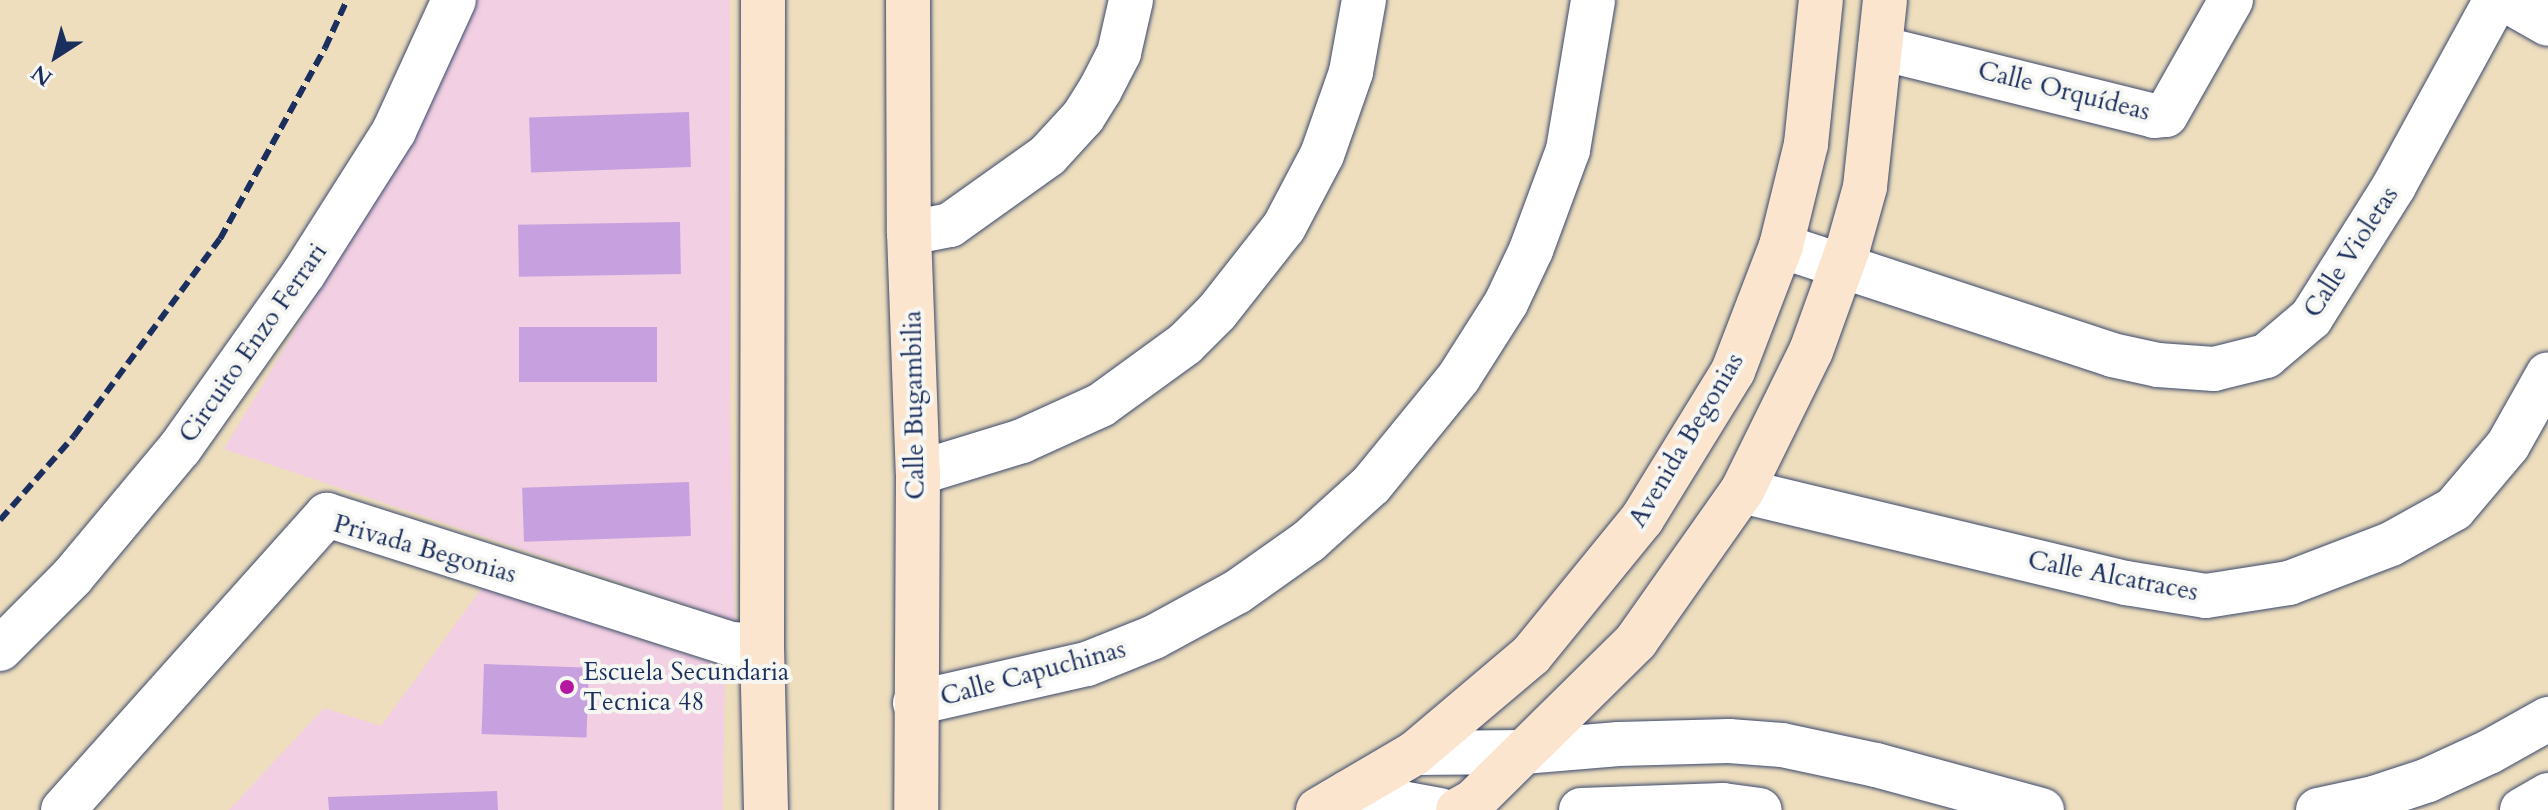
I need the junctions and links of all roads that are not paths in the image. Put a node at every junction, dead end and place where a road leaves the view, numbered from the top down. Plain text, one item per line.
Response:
1 (454, 0) edge
2 (763, 0) edge
3 (908, 0) edge
4 (1131, 0) edge
5 (1364, 0) edge
6 (1593, 0) edge
7 (1821, 0) edge
8 (1885, 0) edge
9 (2231, 0) edge
10 (2496, 0) edge
11 (2506, 0) edge
12 (2548, 24) edge
13 (1880, 48) junction
14 (909, 233) junction
15 (1781, 246) junction
16 (1841, 267) junction
17 (2548, 374) edge
18 (918, 473) junction
19 (1742, 491) junction
20 (762, 646) junction
21 (0, 649) edge
22 (915, 703) junction
23 (2548, 719) edge
24 (1523, 752) junction
25 (1415, 753) junction
26 (2548, 795) edge
27 (1332, 802) edge
28 (63, 810) edge
29 (766, 810) edge
30 (916, 810) edge
31 (1440, 810) edge
32 (1458, 810) edge
33 (1581, 810) edge
34 (1760, 810) edge
35 (2039, 810) edge
36 (2318, 810) edge
37 (2522, 810) edge

1 - 21 street, Circuito Enzo Ferrari
2 - 20 street
3 - 14 street, Calle Bugambilia
4 - 14 street
5 - 18 street
6 - 22 street, Calle Capuchinas
7 - 15 street, Avenida Begonias
8 - 13 street
9 - 13 street, Calle Orquídeas
10 - 16 street, Calle Violetas
11 - 12 street
13 - 16 street
14 - 18 street, Calle Bugambilia
15 - 16 street, Calle Violetas
15 - 25 street, Avenida Begonias
16 - 19 street
17 - 19 street, Calle Alcatraces
18 - 22 street, Calle Bugambilia
19 - 24 street
20 - 28 street, Privada Begonias
20 - 29 street
22 - 30 street, Calle Bugambilia
23 - 36 street
24 - 25 street, Avenida Begonias
24 - 32 street
24 - 35 street, Avenida Begonias
25 - 27 street, Avenida Begonias
26 - 37 street
27 - 31 street, Avenida Begonias
33 - 34 street

